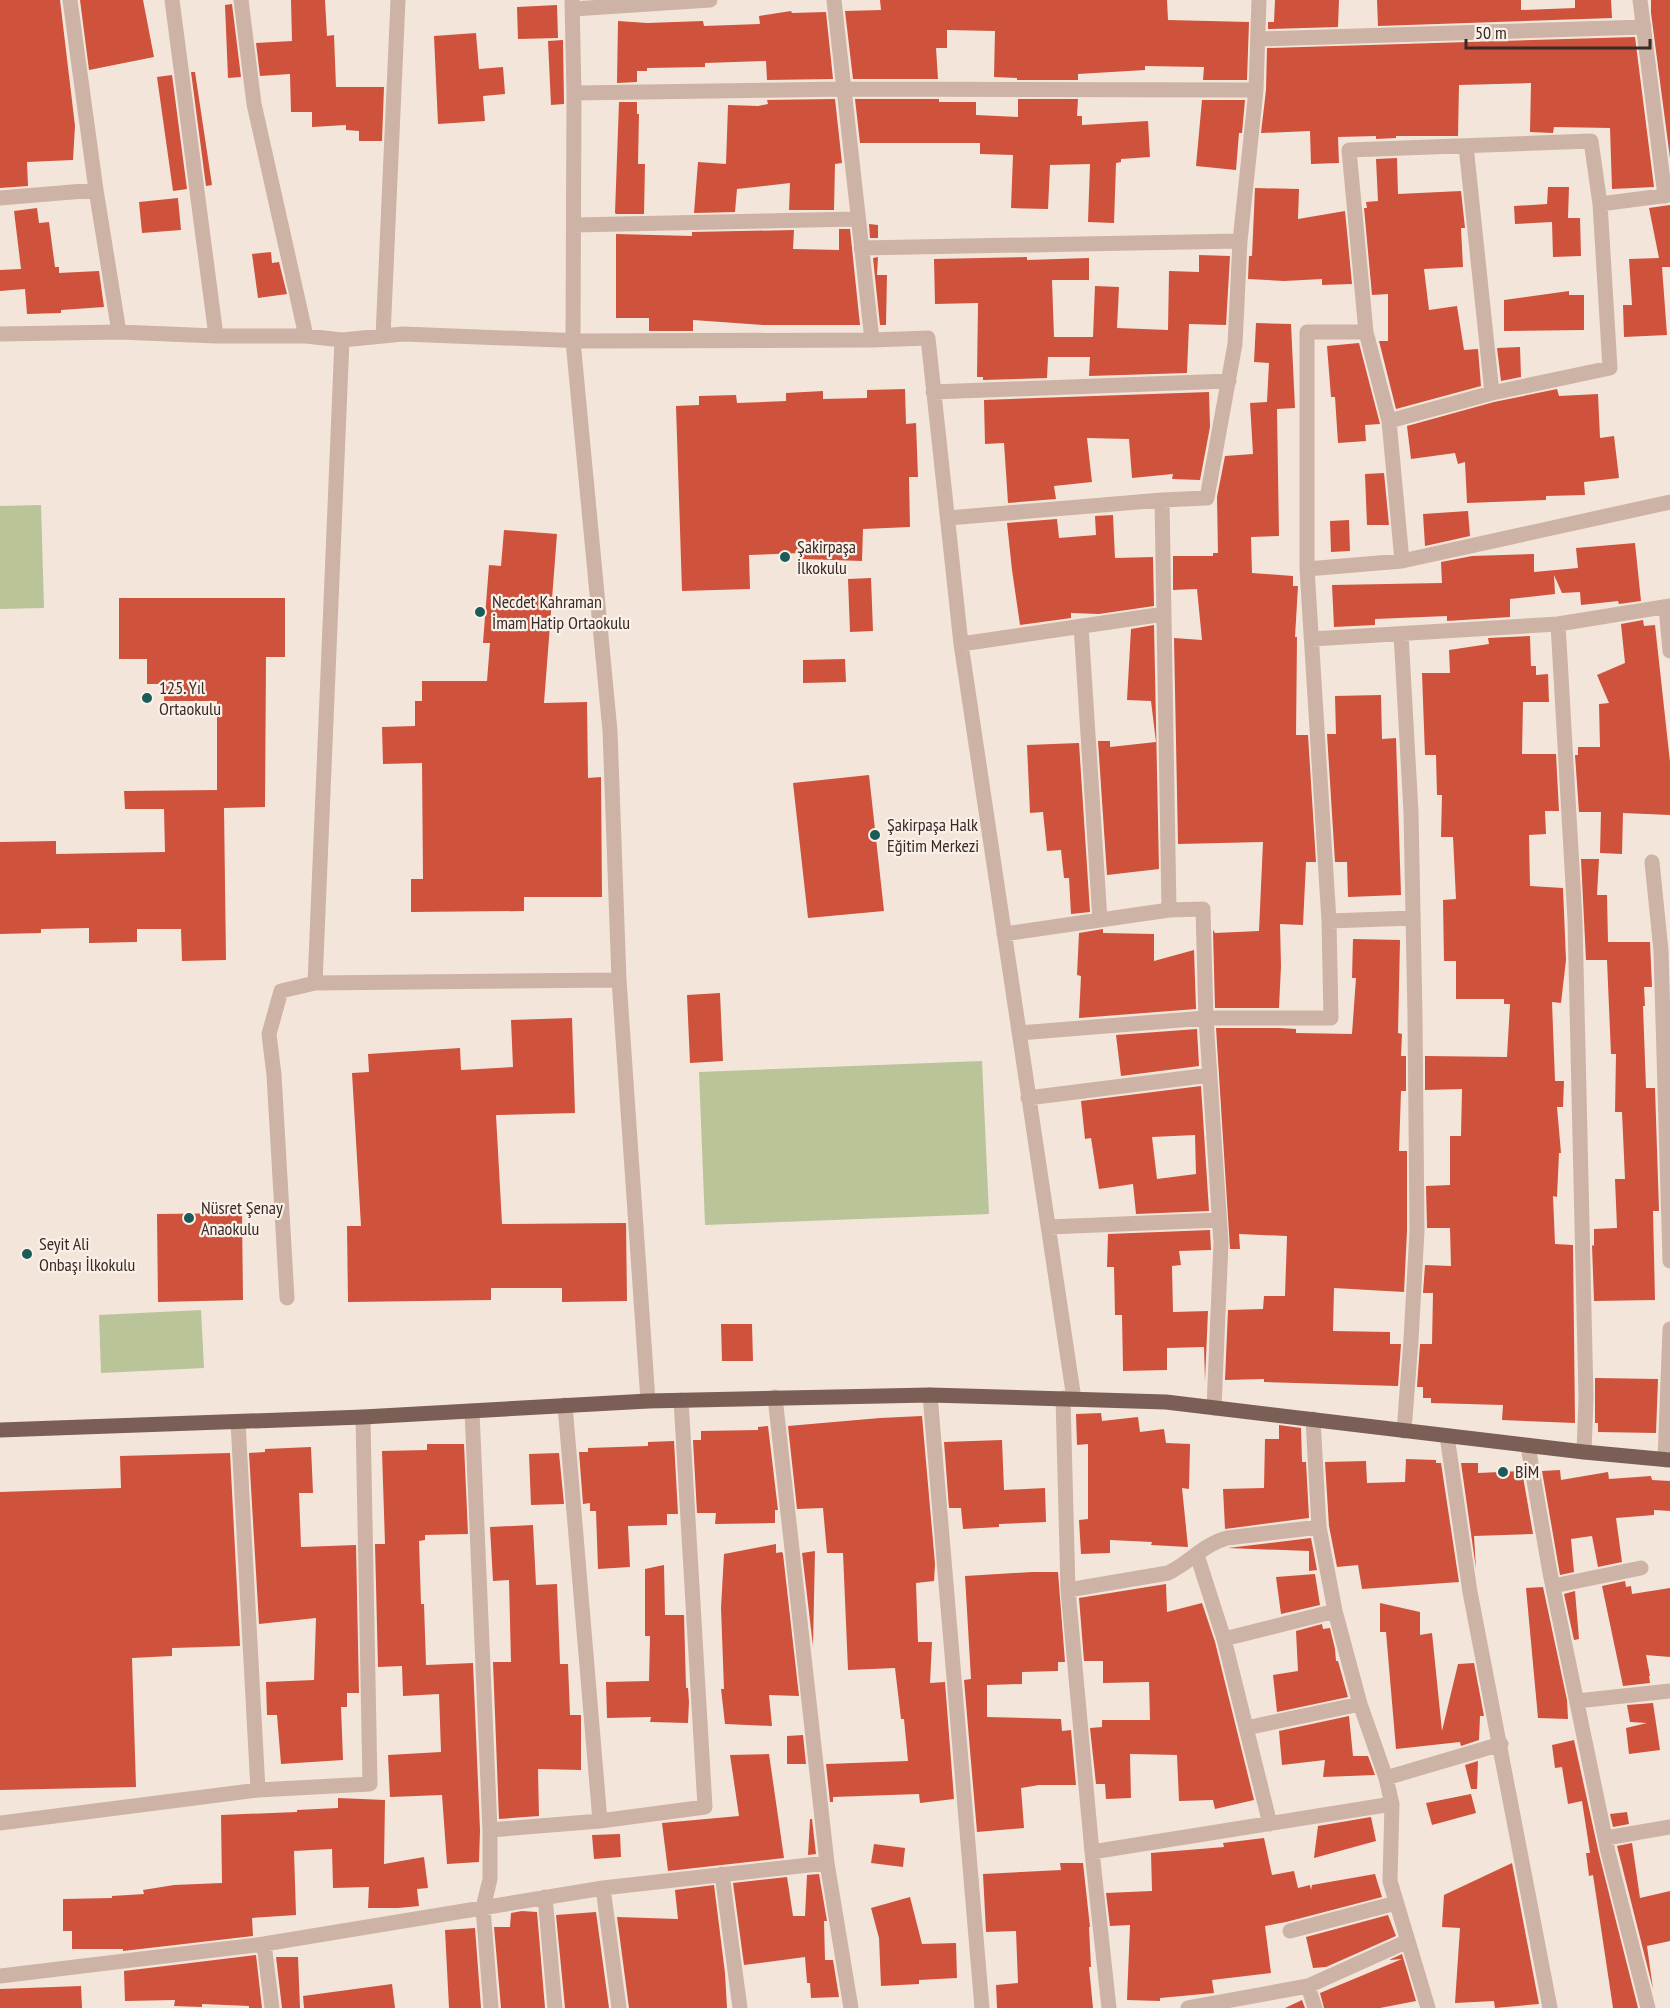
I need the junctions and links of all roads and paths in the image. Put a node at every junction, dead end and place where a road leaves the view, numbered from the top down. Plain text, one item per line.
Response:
1 (70, 0) edge
2 (172, 0) edge
3 (241, 0) edge
4 (398, 0) edge
5 (710, 0) edge
6 (834, 0) edge
7 (1259, 0) edge
8 (1640, 0) edge
9 (572, 5) edge
10 (1644, 27) junction
11 (1259, 39) junction
12 (844, 89) junction
13 (1256, 90) junction
14 (574, 93) junction
15 (1466, 146) junction
16 (96, 190) junction
17 (1667, 196) edge
18 (0, 198) edge
19 (1600, 204) junction
20 (858, 219) junction
21 (574, 225) junction
22 (1240, 241) junction
23 (861, 248) junction
24 (119, 332) junction
25 (1366, 332) junction
26 (0, 334) edge
27 (216, 336) junction
28 (306, 336) junction
29 (383, 336) junction
30 (342, 340) junction
31 (872, 340) junction
32 (573, 341) junction
33 (1229, 381) junction
34 (933, 392) junction
35 (1492, 393) junction
36 (1389, 420) junction
37 (1162, 500) junction
38 (1670, 502) edge
39 (948, 518) junction
40 (1402, 561) junction
41 (1307, 569) junction
42 (1668, 606) edge
43 (1164, 614) junction
44 (1558, 624) junction
45 (1081, 626) junction
46 (1401, 634) junction
47 (1312, 639) junction
48 (961, 644) junction
49 (1670, 651) edge
50 (1652, 862) dead end
51 (1169, 910) junction
52 (1413, 918) junction
53 (1101, 920) junction
54 (1329, 921) junction
55 (1004, 934) junction
56 (619, 980) junction
57 (315, 983) junction
58 (1206, 1018) junction
59 (1019, 1033) junction
60 (1210, 1074) junction
61 (1029, 1098) junction
62 (1220, 1220) junction
63 (1048, 1227) junction
64 (1670, 1261) edge
65 (287, 1298) dead end
66 (1670, 1329) edge
67 (930, 1395) junction
68 (775, 1397) junction
69 (1068, 1399) junction
70 (681, 1400) junction
71 (648, 1401) junction
72 (565, 1405) junction
73 (1214, 1408) junction
74 (472, 1411) junction
75 (363, 1417) junction
76 (1312, 1419) junction
77 (238, 1422) junction
78 (0, 1430) edge
79 (1404, 1431) junction
80 (1447, 1436) junction
81 (1528, 1446) junction
82 (1584, 1452) junction
83 (1667, 1460) edge
84 (1319, 1527) junction
85 (1197, 1555) junction
86 (1641, 1568) dead end
87 (1553, 1586) junction
88 (1068, 1590) junction
89 (1335, 1611) junction
90 (1224, 1639) junction
91 (1670, 1691) edge
92 (1577, 1701) junction
93 (1360, 1704) junction
94 (1246, 1728) junction
95 (1501, 1744) junction
96 (1386, 1778) junction
97 (258, 1790) junction
98 (1392, 1804) junction
99 (600, 1821) junction
100 (0, 1823) edge
101 (1270, 1824) junction
102 (1670, 1827) edge
103 (490, 1830) junction
104 (1606, 1838) junction
105 (1092, 1852) junction
106 (827, 1863) junction
107 (722, 1874) junction
108 (603, 1888) junction
109 (545, 1897) junction
110 (1396, 1903) junction
111 (483, 1908) junction
112 (1290, 1931) dead end
113 (1408, 1941) junction
114 (264, 1944) junction
115 (0, 1976) edge
116 (1308, 1986) junction
117 (272, 2008) edge
118 (491, 2008) edge
119 (555, 2008) edge
120 (619, 2008) edge
121 (740, 2008) edge
122 (851, 2008) edge
123 (982, 2008) edge
124 (1110, 2008) edge
125 (1188, 2008) edge
126 (1315, 2008) edge
127 (1428, 2008) edge
128 (1550, 2008) edge
129 (1648, 2008) edge

1 - 16 street
2 - 27 street
3 - 28 street
4 - 29 street
5 - 9 street
6 - 12 street
7 - 11 street
8 - 10 street
9 - 14 street
10 - 11 street
10 - 17 street
11 - 13 street
12 - 13 street
12 - 14 street
12 - 20 street
13 - 22 street
14 - 21 street
15 - 19 street
15 - 25 street
15 - 35 street
16 - 18 street
16 - 24 street
17 - 19 street
19 - 35 street
20 - 21 street
20 - 23 street
21 - 32 street
22 - 23 street
22 - 33 street
23 - 31 street
24 - 26 street
24 - 27 street
25 - 36 street
25 - 41 street
27 - 28 street
28 - 30 street
29 - 30 street
29 - 32 street
30 - 57 street
31 - 32 street
31 - 34 street
32 - 56 street
33 - 34 street
33 - 37 street
34 - 39 street
35 - 36 street
36 - 40 street
37 - 39 street
37 - 43 street
38 - 40 street
39 - 48 street
40 - 41 street
41 - 47 street
42 - 44 street
42 - 49 street
43 - 45 street
43 - 51 street
44 - 46 street
44 - 82 street
45 - 48 street
45 - 53 street
46 - 47 street
46 - 52 street
47 - 54 street
48 - 55 street
50 - 64 street
51 - 53 street
51 - 58 street
52 - 54 street
52 - 79 street
53 - 55 street
54 - 58 street
55 - 59 street
56 - 57 street
56 - 71 street
57 - 65 street
58 - 59 street
58 - 60 street
59 - 61 street
60 - 61 street
60 - 62 street
61 - 63 street
62 - 63 street
62 - 73 street
63 - 69 street
66 - 83 street
67 - 68 main road
67 - 69 main road
67 - 123 street
68 - 70 main road
68 - 106 street
69 - 73 main road
69 - 88 street
70 - 71 main road
70 - 99 street
71 - 72 main road
72 - 74 main road
72 - 99 street
73 - 76 main road
74 - 75 main road
74 - 103 street
75 - 77 main road
75 - 97 street
76 - 79 main road
76 - 84 street
77 - 78 main road
77 - 97 street
79 - 80 main road
80 - 81 main road
80 - 95 street
81 - 82 main road
81 - 87 street
82 - 83 main road
84 - 85 street
84 - 89 street
85 - 88 street
85 - 90 street
86 - 87 street
87 - 92 street
88 - 105 street
89 - 90 street
89 - 93 street
90 - 94 street
91 - 92 street
92 - 104 street
93 - 94 street
93 - 96 street
94 - 101 street
95 - 96 street
95 - 128 street
96 - 98 street
97 - 100 street
98 - 101 street
98 - 110 street
99 - 103 street
101 - 105 street
102 - 104 street
103 - 111 street
104 - 129 street
105 - 124 street
106 - 107 street
106 - 122 street
107 - 108 street
107 - 121 street
108 - 109 street
108 - 120 street
109 - 111 street
109 - 119 street
110 - 112 street
110 - 113 street
111 - 114 street
111 - 118 street
113 - 116 street
113 - 127 street
114 - 115 street
114 - 117 street
116 - 125 street
116 - 126 street

